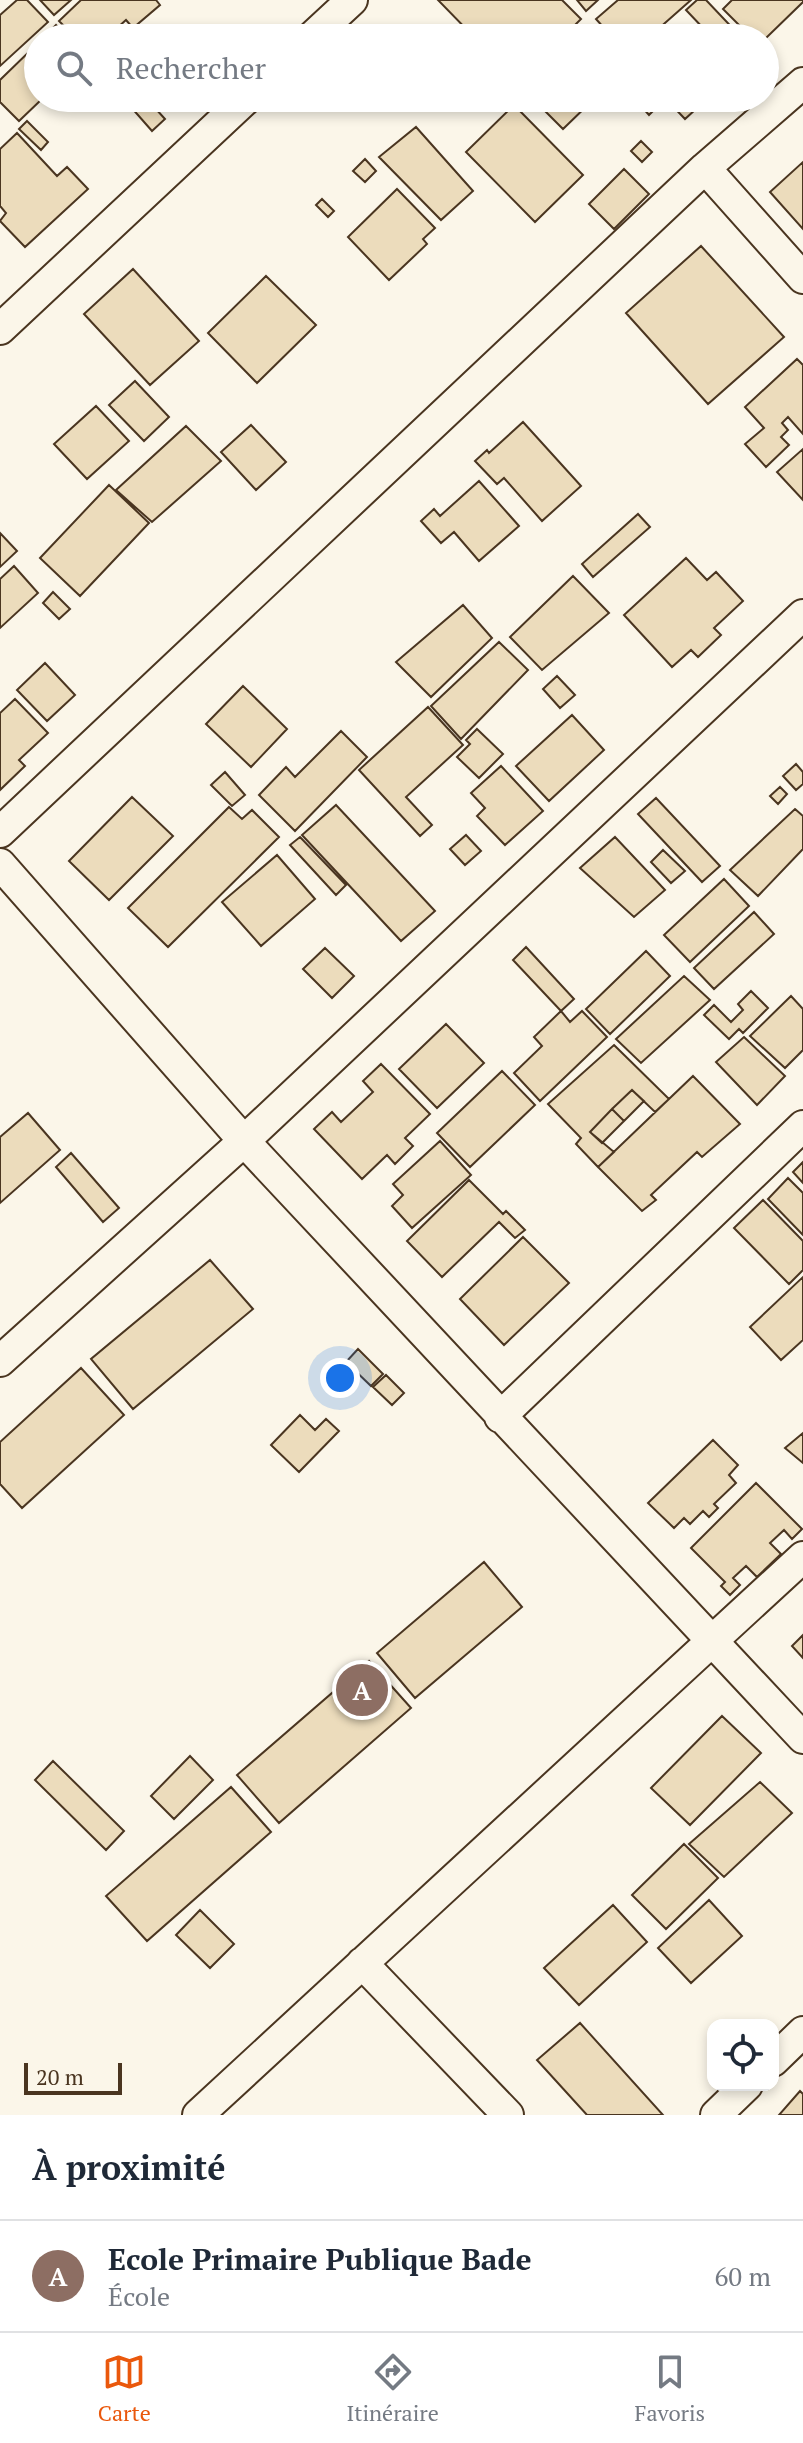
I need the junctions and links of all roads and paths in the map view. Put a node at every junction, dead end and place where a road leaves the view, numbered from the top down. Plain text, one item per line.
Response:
1 (352, 0) edge
2 (326, 24) edge
3 (803, 83) edge
4 (779, 104) edge
5 (232, 112) edge
6 (770, 112) edge
7 (705, 168) junction
8 (803, 278) edge
9 (0, 329) edge
10 (803, 615) edge
11 (0, 832) edge
12 (0, 864) edge
13 (803, 1126) edge
14 (244, 1141) junction
15 (0, 1361) edge
16 (500, 1417) junction
17 (803, 1557) edge
18 (710, 1641) junction
19 (803, 1738) edge
20 (362, 1963) junction
21 (803, 2032) edge
22 (779, 2055) edge
23 (741, 2091) edge
24 (198, 2115) edge
25 (508, 2115) edge
26 (716, 2115) edge

1 - 2 street
3 - 4 street
5 - 9 street
6 - 7 street
7 - 8 street
7 - 11 street
10 - 14 street
12 - 14 street
13 - 16 street
14 - 15 street
14 - 16 street
16 - 18 street
17 - 18 street
18 - 19 street
18 - 20 street
20 - 24 street
20 - 25 street
21 - 22 street
23 - 26 street

